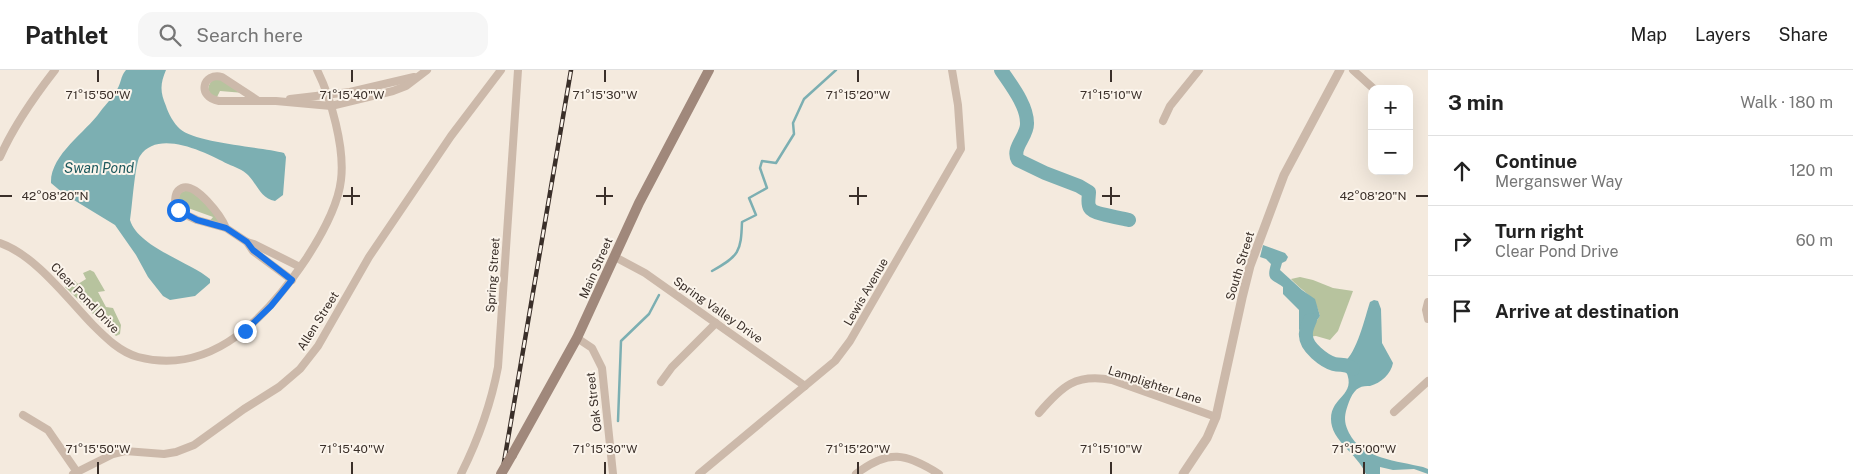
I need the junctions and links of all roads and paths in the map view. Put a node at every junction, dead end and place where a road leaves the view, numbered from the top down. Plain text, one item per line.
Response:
1 (55, 70) edge
2 (317, 70) edge
3 (427, 70) edge
4 (501, 70) edge
5 (518, 70) edge
6 (709, 70) edge
7 (952, 70) edge
8 (1199, 70) edge
9 (1340, 70) edge
10 (1353, 70) edge
11 (418, 76) junction
12 (1370, 85) edge
13 (328, 95) junction
14 (257, 100) junction
15 (276, 101) junction
16 (331, 106) junction
17 (1163, 122) dead end
18 (0, 157) edge
19 (226, 228) junction
20 (247, 242) junction
21 (0, 243) edge
22 (615, 256) junction
23 (300, 267) junction
24 (292, 280) junction
25 (1428, 302) edge
26 (1428, 319) edge
27 (716, 323) junction
28 (577, 338) junction
29 (1428, 381) edge
30 (661, 382) dead end
31 (806, 386) junction
32 (1394, 412) dead end
33 (1039, 413) dead end
34 (23, 415) dead end
35 (1216, 417) junction
36 (75, 473) edge
37 (461, 474) edge
38 (501, 474) edge
39 (613, 474) edge
40 (699, 474) edge
41 (856, 474) edge
42 (939, 474) edge
43 (1183, 474) edge

1 - 18 street
2 - 13 street, Clear Pond Drive
3 - 11 street
4 - 36 street, Allen Street
5 - 37 street, Spring Street
6 - 22 main road, Main Street
7 - 31 street, Lewis Avenue
8 - 17 street
9 - 35 street, South Street
10 - 12 street
11 - 13 street
11 - 16 street
13 - 15 street
13 - 16 street, Clear Pond Drive
14 - 14 street
14 - 15 street
15 - 16 street
16 - 23 street, Clear Pond Drive
19 - 19 street
19 - 20 street
20 - 23 street
20 - 24 street
21 - 24 street, Clear Pond Drive
22 - 27 street, Spring Valley Drive
22 - 28 main road, Main Street
23 - 24 street, Clear Pond Drive
25 - 26 street
27 - 30 street
27 - 31 street, Spring Valley Drive
28 - 38 main road, Main Street, bridge
28 - 39 street, Oak Street
29 - 32 street
31 - 40 street, Lewis Avenue
33 - 35 street, Lamplighter Lane
34 - 36 street
35 - 43 street, South Street
41 - 42 street

